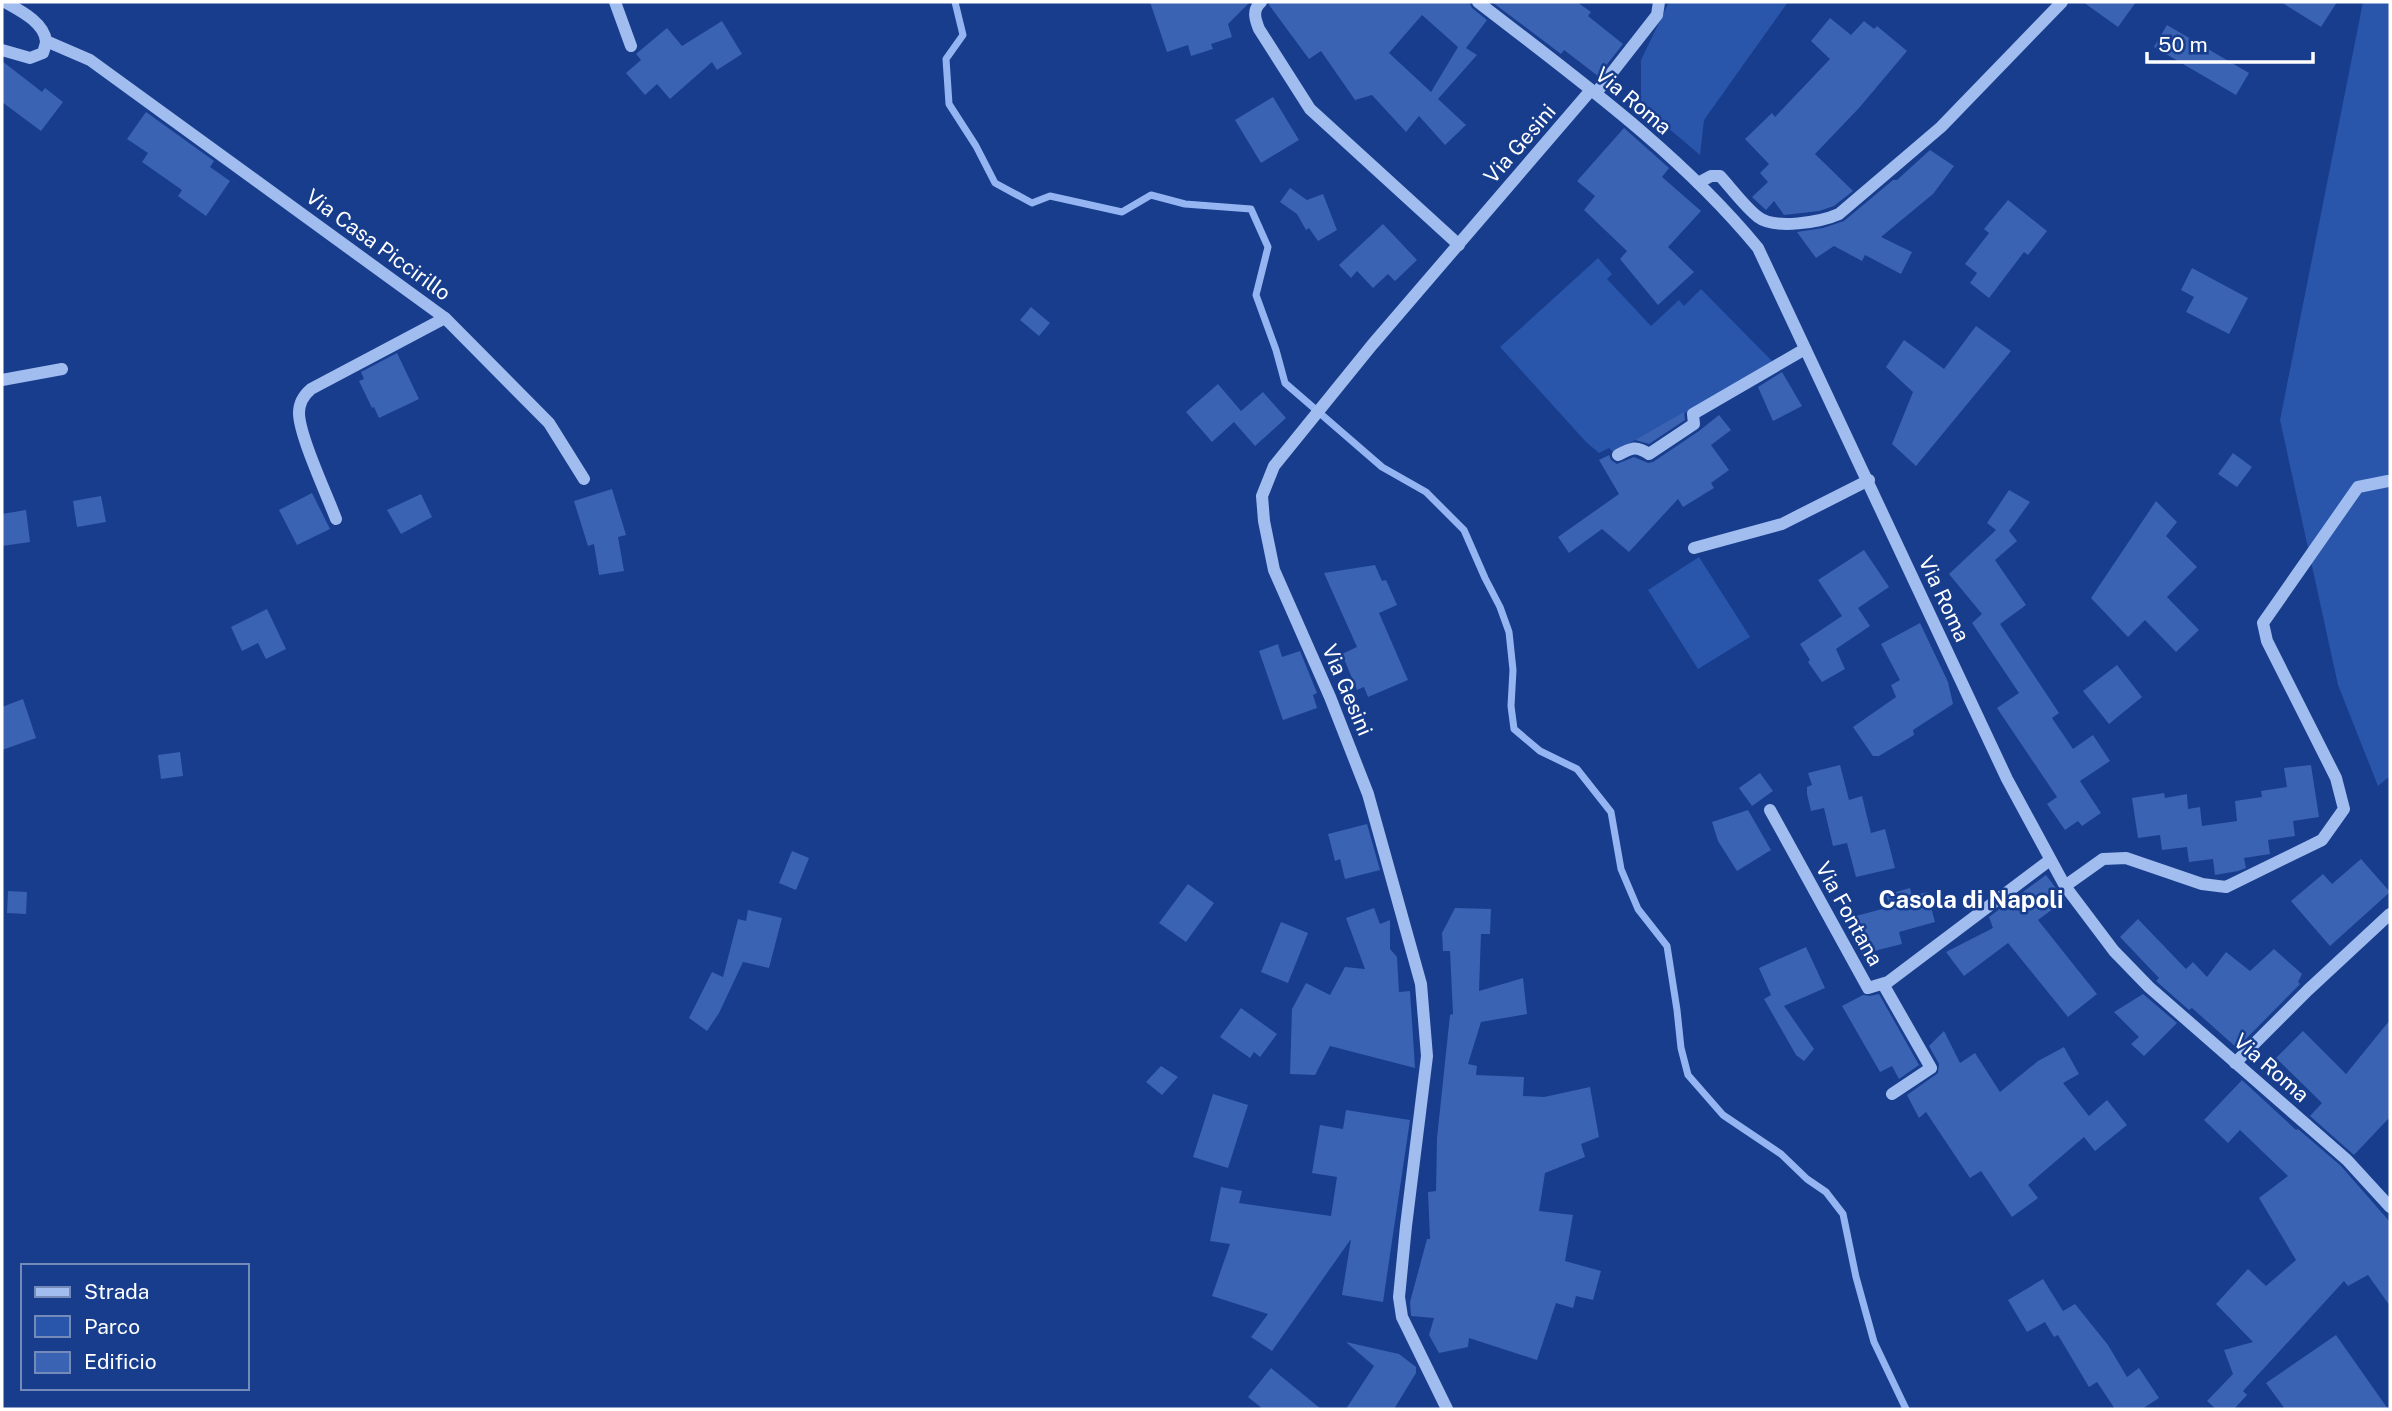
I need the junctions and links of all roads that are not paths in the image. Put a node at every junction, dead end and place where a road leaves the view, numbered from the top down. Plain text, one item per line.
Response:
1 (5, 2) edge
2 (615, 2) edge
3 (1261, 2) edge
4 (1478, 2) edge
5 (1659, 2) edge
6 (2062, 2) edge
7 (46, 41) junction
8 (631, 46) dead end
9 (2, 50) edge
10 (1594, 91) junction
11 (1698, 183) junction
12 (1459, 245) junction
13 (445, 318) junction
14 (1805, 349) junction
15 (62, 369) dead end
16 (2, 380) edge
17 (1618, 456) dead end
18 (584, 479) dead end
19 (1869, 480) junction
20 (2388, 481) dead end
21 (335, 519) dead end
22 (1694, 548) dead end
23 (1770, 810) dead end
24 (2050, 860) junction
25 (2065, 886) junction
26 (2390, 914) edge
27 (1883, 984) junction
28 (2235, 1063) junction
29 (1892, 1094) dead end
30 (2390, 1207) edge
31 (1447, 1409) edge

1 - 7 street
2 - 8 street
3 - 12 street
4 - 10 street, Via Roma
5 - 10 street, Via Gesini
6 - 11 street
7 - 9 street
7 - 13 street, Via Casa Piccirillo
10 - 11 street, Via Roma
10 - 12 street, Via Gesini
11 - 14 street, Via Roma
12 - 31 street, Via Gesini
13 - 18 street
13 - 21 street, Via Casa Piccirillo
14 - 17 street
14 - 19 street, Via Roma
15 - 16 street
19 - 22 street
19 - 24 street, Via Roma
20 - 25 street
23 - 27 street, Via Fontana
24 - 25 street, Via Roma
24 - 27 street, Via Fontana
25 - 28 street, Via Roma
26 - 28 street
27 - 29 street
28 - 30 street, Via Roma

